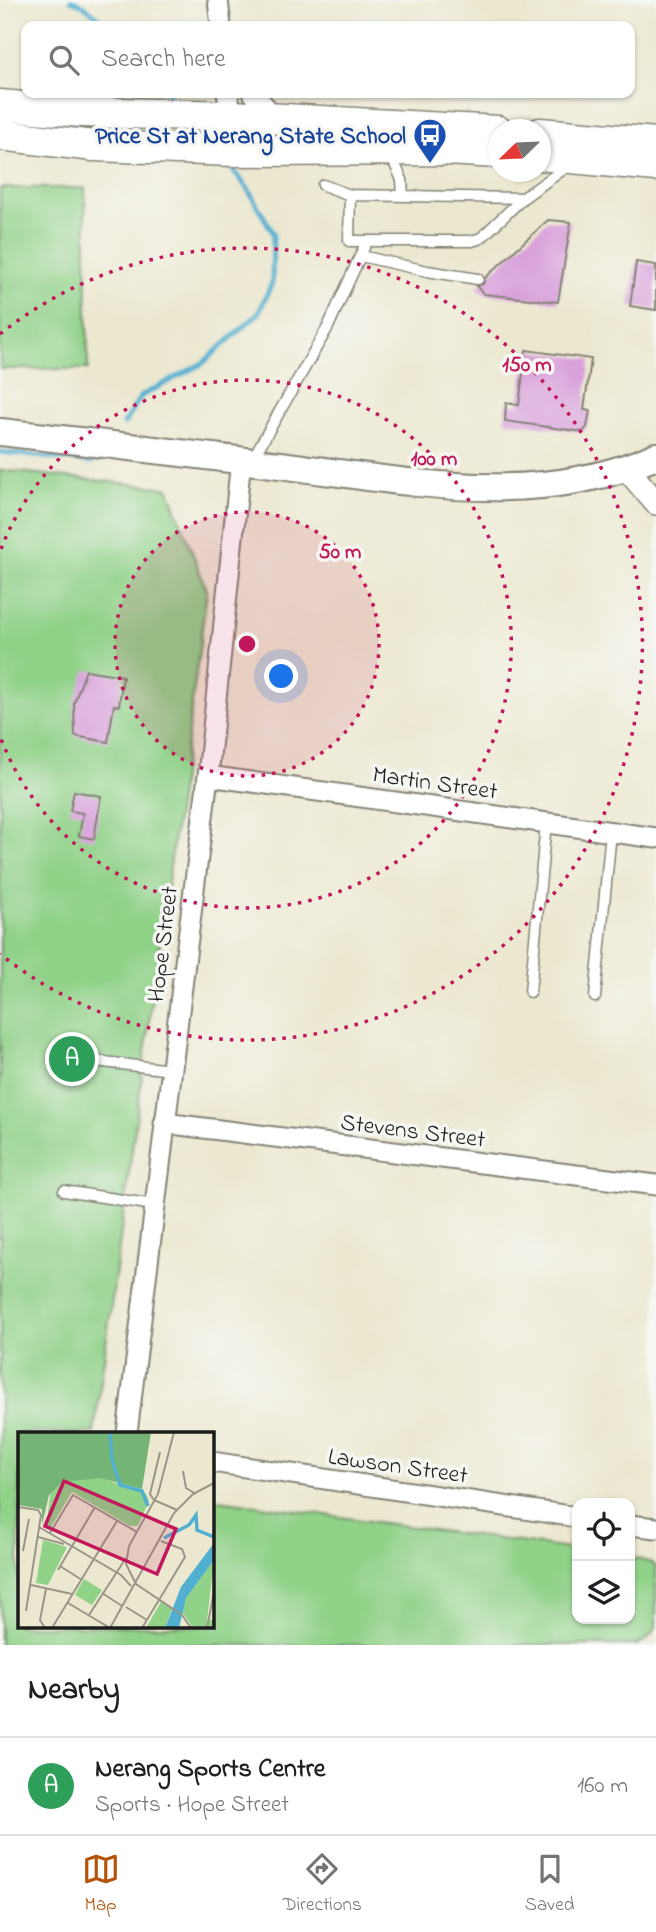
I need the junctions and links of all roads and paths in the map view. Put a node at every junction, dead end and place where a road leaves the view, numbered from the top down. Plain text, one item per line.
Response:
1 (257, 98) edge
2 (230, 104) edge
3 (0, 105) edge
4 (284, 118) junction
5 (488, 130) edge
6 (551, 134) edge
7 (0, 135) edge
8 (656, 143) edge
9 (333, 150) junction
10 (388, 150) junction
11 (488, 153) edge
12 (551, 156) edge
13 (584, 158) junction
14 (656, 166) edge
15 (323, 185) dead end
16 (350, 195) junction
17 (403, 196) junction
18 (523, 198) junction
19 (367, 241) junction
20 (361, 256) junction
21 (478, 279) dead end
22 (0, 432) edge
23 (246, 461) junction
24 (647, 464) edge
25 (656, 503) edge
26 (208, 776) junction
27 (546, 823) junction
28 (611, 832) junction
29 (656, 838) edge
30 (530, 992) dead end
31 (595, 997) dead end
32 (87, 1060) dead end
33 (171, 1070) junction
34 (164, 1123) junction
35 (656, 1185) edge
36 (64, 1191) dead end
37 (155, 1205) junction
38 (127, 1432) edge
39 (214, 1462) edge
40 (572, 1516) edge
41 (635, 1526) edge
42 (656, 1528) edge

1 - 4 street
2 - 3 main road
2 - 4 main road
2 - 9 main road
4 - 5 main road
6 - 8 main road
7 - 9 main road
9 - 10 main road
10 - 11 main road
10 - 17 lane
12 - 13 main road
13 - 14 main road
13 - 18 lane
15 - 16 lane
16 - 17 lane
16 - 19 lane
17 - 18 lane
18 - 19 lane
19 - 20 lane
20 - 21 lane
20 - 23 lane
22 - 23 main road
23 - 24 main road
23 - 26 street, Hope Street
24 - 25 street
26 - 27 street, Martin Street
26 - 33 street, Hope Street
27 - 28 street, Martin Street
27 - 30 lane
28 - 29 street, Martin Street
28 - 31 lane
32 - 33 lane
33 - 34 street, Hope Street
34 - 35 street, Stevens Street
34 - 37 street, Hope Street
36 - 37 lane
37 - 38 street, Hope Street
39 - 40 street, Lawson Street
41 - 42 street

